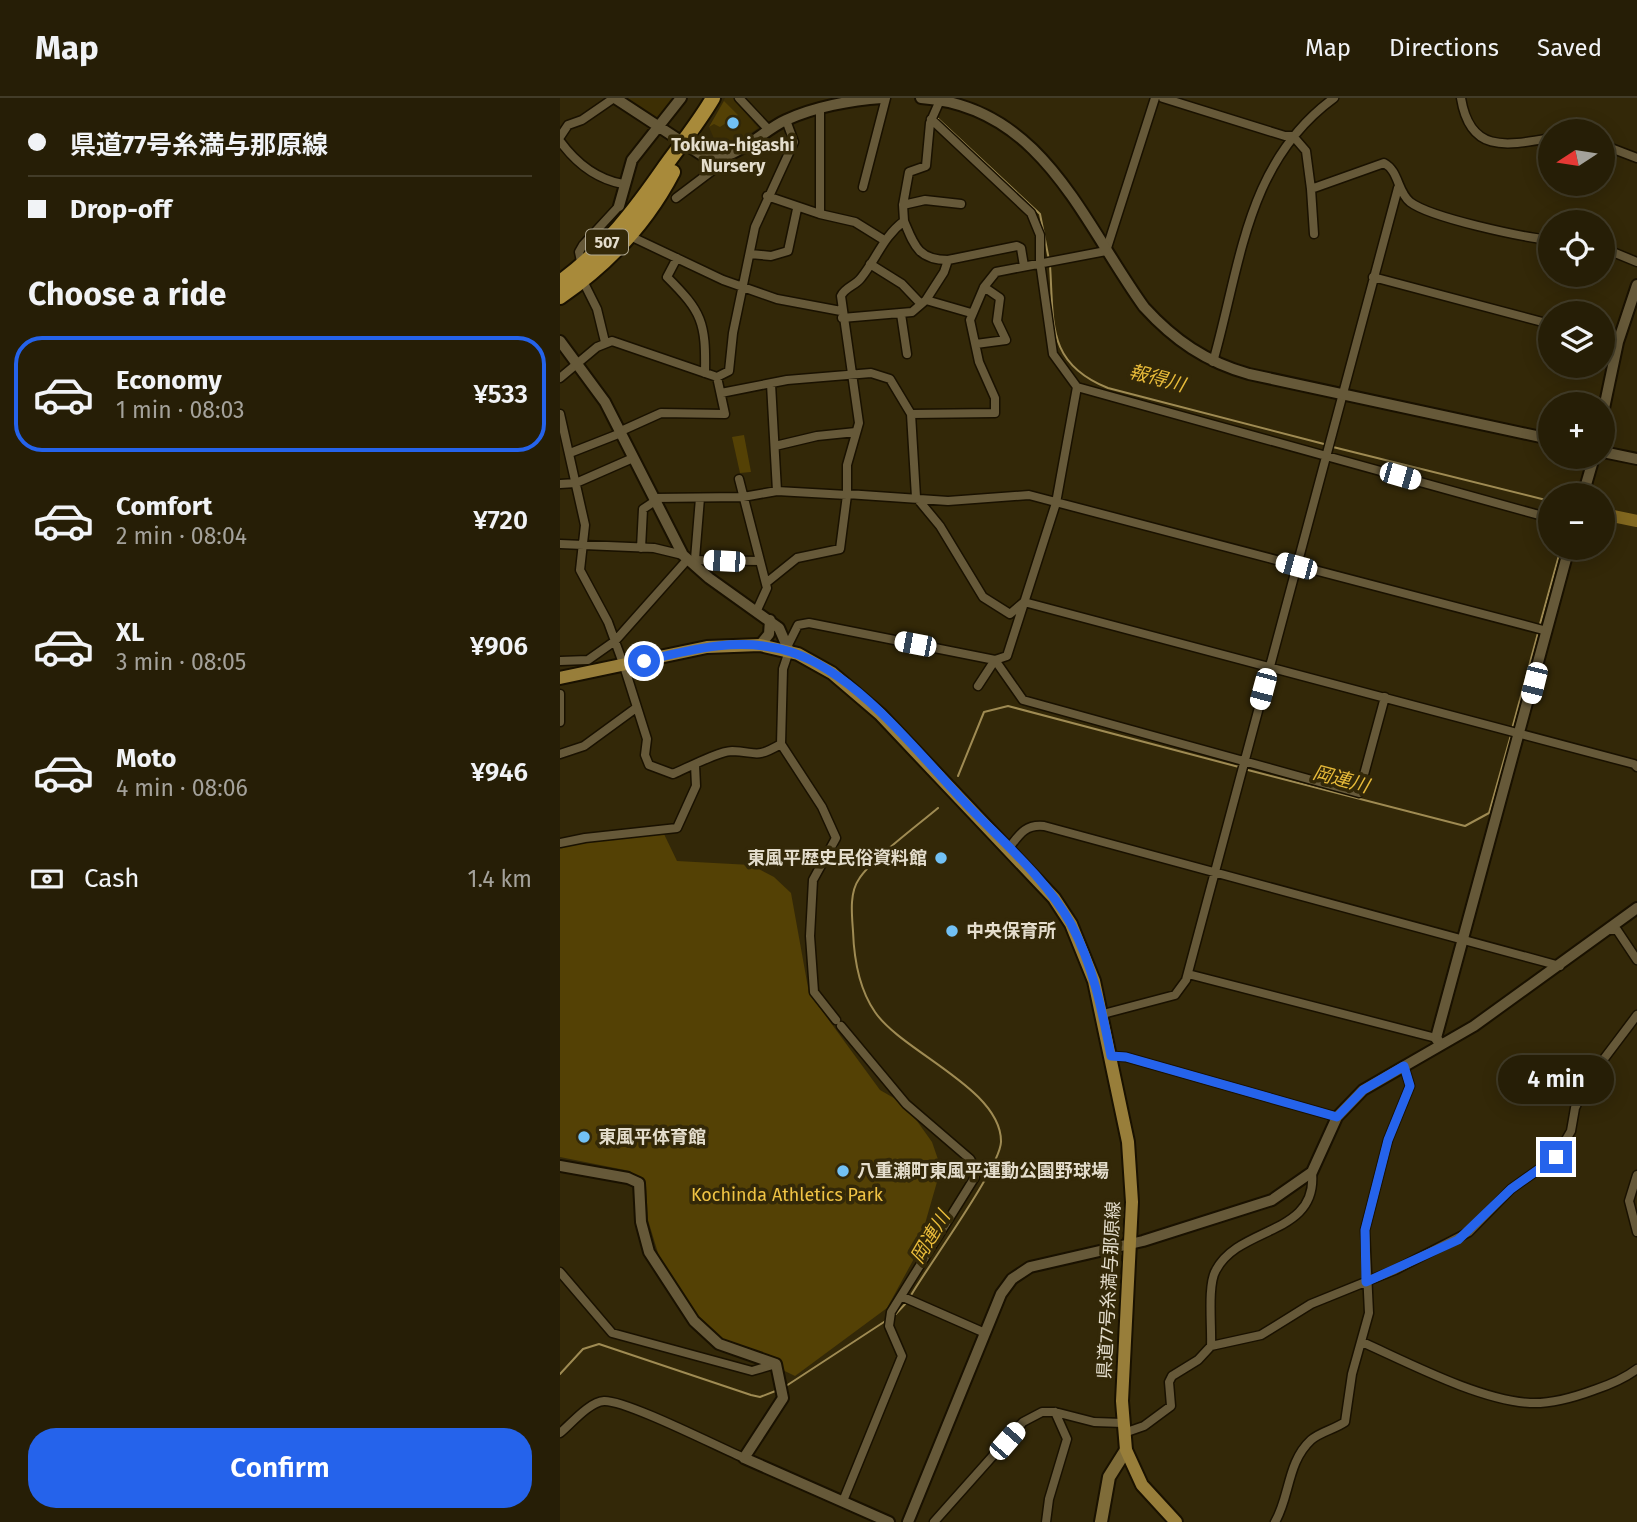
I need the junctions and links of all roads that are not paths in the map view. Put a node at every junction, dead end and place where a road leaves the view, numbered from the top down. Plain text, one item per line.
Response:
1 (615, 98) edge
2 (681, 98) edge
3 (713, 98) edge
4 (739, 98) edge
5 (884, 98) edge
6 (921, 98) edge
7 (1156, 98) edge
8 (1163, 98) edge
9 (1334, 98) edge
10 (1461, 98) edge
11 (940, 99) edge
12 (820, 109) junction
13 (931, 118) junction
14 (786, 120) junction
15 (658, 127) junction
16 (769, 130) junction
17 (1293, 136) junction
18 (560, 139) edge
19 (1538, 140) edge
20 (685, 144) junction
21 (1615, 150) edge
22 (715, 158) junction
23 (1637, 158) edge
24 (623, 184) junction
25 (863, 187) dead end
26 (1398, 188) junction
27 (1311, 189) junction
28 (767, 196) junction
29 (676, 198) dead end
30 (961, 204) dead end
31 (903, 205) junction
32 (619, 206) joint
33 (797, 209) junction
34 (820, 215) junction
35 (904, 221) junction
36 (1314, 233) dead end
37 (630, 236) junction
38 (1538, 238) edge
39 (884, 240) junction
40 (1106, 251) junction
41 (1615, 253) edge
42 (750, 254) junction
43 (677, 258) junction
44 (948, 260) junction
45 (1040, 262) junction
46 (1637, 262) edge
47 (870, 264) junction
48 (1024, 266) junction
49 (582, 273) junction
50 (1373, 277) junction
51 (560, 282) edge
52 (1637, 285) edge
53 (984, 287) junction
54 (744, 288) junction
55 (560, 297) edge
56 (924, 302) junction
57 (971, 313) junction
58 (901, 314) junction
59 (841, 315) junction
60 (1538, 321) edge
61 (560, 341) edge
62 (1615, 341) edge
63 (605, 342) junction
64 (1618, 342) junction
65 (976, 344) junction
66 (907, 354) dead end
67 (1213, 362) junction
68 (577, 364) junction
69 (705, 373) junction
70 (853, 375) junction
71 (717, 377) junction
72 (560, 378) edge
73 (771, 384) junction
74 (1077, 387) junction
75 (1607, 392) edge
76 (721, 393) junction
77 (1342, 395) junction
78 (560, 414) edge
79 (911, 414) junction
80 (621, 432) junction
81 (856, 432) junction
82 (1538, 436) edge
83 (564, 444) edge
84 (775, 446) junction
85 (1326, 452) junction
86 (570, 453) junction
87 (1615, 454) edge
88 (634, 458) junction
89 (1637, 459) edge
90 (739, 479) dead end
91 (576, 483) junction
92 (560, 484) edge
93 (777, 491) junction
94 (743, 497) junction
95 (916, 497) junction
96 (700, 498) junction
97 (655, 499) junction
98 (1056, 503) junction
99 (1538, 514) edge
100 (560, 544) edge
101 (582, 545) junction
102 (641, 548) junction
103 (688, 558) junction
104 (1566, 560) edge
105 (760, 561) junction
106 (1296, 566) junction
107 (766, 583) junction
108 (1024, 602) junction
109 (757, 610) junction
110 (770, 620) junction
111 (1547, 631) junction
112 (615, 641) junction
113 (760, 645) junction
114 (788, 648) junction
115 (996, 660) junction
116 (560, 661) edge
117 (1269, 664) junction
118 (624, 666) junction
119 (560, 678) edge
120 (978, 686) dead end
121 (560, 694) edge
122 (1385, 697) junction
123 (636, 708) junction
124 (560, 722) edge
125 (1520, 735) junction
126 (781, 744) junction
127 (560, 754) edge
128 (1244, 761) junction
129 (695, 765) junction
130 (1637, 767) edge
131 (560, 843) edge
132 (1009, 848) junction
133 (1215, 873) junction
134 (1637, 908) edge
135 (1605, 930) junction
136 (1464, 940) junction
137 (1637, 960) edge
138 (1560, 966) junction
139 (1188, 974) junction
140 (1102, 1014) junction
141 (1637, 1015) edge
142 (1439, 1042) junction
143 (1111, 1056) junction
144 (1404, 1066) junction
145 (1337, 1117) junction
146 (560, 1166) edge
147 (1312, 1172) junction
148 (1637, 1175) edge
149 (1637, 1232) edge
150 (1130, 1244) junction
151 (560, 1272) edge
152 (1366, 1282) junction
153 (902, 1297) junction
154 (985, 1334) junction
155 (1362, 1342) junction
156 (1211, 1346) junction
157 (776, 1364) junction
158 (1637, 1369) edge
159 (1055, 1412) junction
160 (1123, 1428) junction
161 (560, 1433) edge
162 (1126, 1450) junction
163 (744, 1458) junction
164 (843, 1501) junction
165 (889, 1522) edge
166 (908, 1522) edge
167 (934, 1522) edge
168 (1046, 1522) edge
169 (1101, 1522) edge
170 (1176, 1522) edge
171 (1275, 1522) edge

1 - 15 street
1 - 18 street
2 - 15 street
3 - 20 highway, 507
4 - 16 street
5 - 12 street
5 - 25 street
6 - 11 street
7 - 40 street
8 - 17 street
9 - 17 street
10 - 19 street
11 - 13 street
11 - 40 street
12 - 14 street
12 - 34 street
13 - 31 street
13 - 45 street
14 - 16 street
14 - 28 street
15 - 20 street
15 - 24 street
16 - 22 street
17 - 27 street
17 - 67 street
18 - 24 street
20 - 22 street
20 - 37 highway, 507
20 - 49 highway, 507
21 - 23 street
22 - 29 street
24 - 32 street
26 - 27 street
26 - 38 street
26 - 50 street
27 - 36 street
28 - 33 street
28 - 42 street
30 - 31 street
31 - 35 street
32 - 49 street
33 - 34 street
33 - 42 street
34 - 39 street
35 - 39 street
35 - 44 street
37 - 43 street
37 - 49 highway, 507
39 - 47 street
40 - 45 street
40 - 67 street
41 - 46 street
42 - 54 street
43 - 54 street
43 - 69 street
44 - 48 street
44 - 56 street
45 - 48 street
45 - 74 street
47 - 56 street
47 - 59 street
48 - 53 street
49 - 51 highway, 507
49 - 55 highway, 507
49 - 63 street
50 - 60 street
50 - 77 street
52 - 64 street
53 - 57 street
53 - 65 street
54 - 59 street
54 - 71 street
56 - 57 street
56 - 58 street
57 - 65 street
58 - 59 street
58 - 66 street
59 - 70 street
61 - 68 street
62 - 64 street
63 - 68 street
63 - 69 street
64 - 75 street
65 - 79 street
67 - 77 street
68 - 72 street
68 - 80 street
69 - 71 street
70 - 73 street
70 - 79 street
70 - 81 street
71 - 76 street
73 - 76 street
73 - 84 street
74 - 85 street
74 - 98 street
76 - 80 street
77 - 82 street
77 - 85 street
78 - 83 street
79 - 95 street
80 - 86 street
80 - 88 street
81 - 84 street
81 - 95 street
83 - 86 street
84 - 93 street
85 - 99 street
85 - 106 street
86 - 91 street
87 - 89 street
88 - 91 street
88 - 97 street
90 - 94 street
91 - 92 street
91 - 101 street
93 - 94 street
93 - 107 street
94 - 96 street
94 - 105 street
95 - 98 street
95 - 108 street
96 - 97 street
96 - 103 street
97 - 102 street
97 - 103 street
98 - 106 street
98 - 108 street
100 - 101 street
101 - 102 street
101 - 112 street
102 - 103 street
103 - 105 street
103 - 109 street
103 - 112 street
104 - 111 street
105 - 107 street
106 - 111 street
106 - 117 street
107 - 109 street
108 - 115 street
108 - 117 street
109 - 110 street
110 - 113 street
110 - 114 street
111 - 125 street
112 - 116 street
112 - 118 street
113 - 114 main road, 県道77号糸満与那原線
113 - 118 main road, 県道77号糸満与那原線
114 - 115 street
114 - 126 street
114 - 132 main road, 県道77号糸満与那原線
115 - 120 street
115 - 128 street
117 - 122 street
117 - 128 street
118 - 119 main road, 県道77号糸満与那原線
118 - 123 street
121 - 124 street
122 - 125 street
122 - 128 street
123 - 127 street
123 - 129 street
125 - 130 street
125 - 136 street
126 - 129 street
126 - 153 street
128 - 133 street
129 - 131 street
132 - 133 street
132 - 140 main road, 県道77号糸満与那原線
133 - 136 street
133 - 139 street
134 - 135 street
135 - 137 street
135 - 138 street
136 - 138 street
136 - 142 street
138 - 142 street
139 - 140 street
139 - 142 street
140 - 143 main road, 県道77号糸満与那原線
141 - 152 street
142 - 144 street
143 - 145 street
143 - 150 main road, 県道77号糸満与那原線
144 - 145 street
144 - 152 street
145 - 147 street
146 - 157 street
147 - 150 street
147 - 156 street
148 - 149 street
150 - 154 street
150 - 160 main road, 県道77号糸満与那原線
151 - 157 street
152 - 155 street
152 - 156 street
153 - 154 street
153 - 164 street
154 - 166 street
155 - 158 street
155 - 171 street
156 - 160 street
157 - 163 street
159 - 160 street
159 - 167 street
159 - 168 street
160 - 162 main road, 県道77号糸満与那原線
161 - 163 street
162 - 169 main road
162 - 170 main road, 県道77号糸満与那原線
163 - 164 street
164 - 165 street

